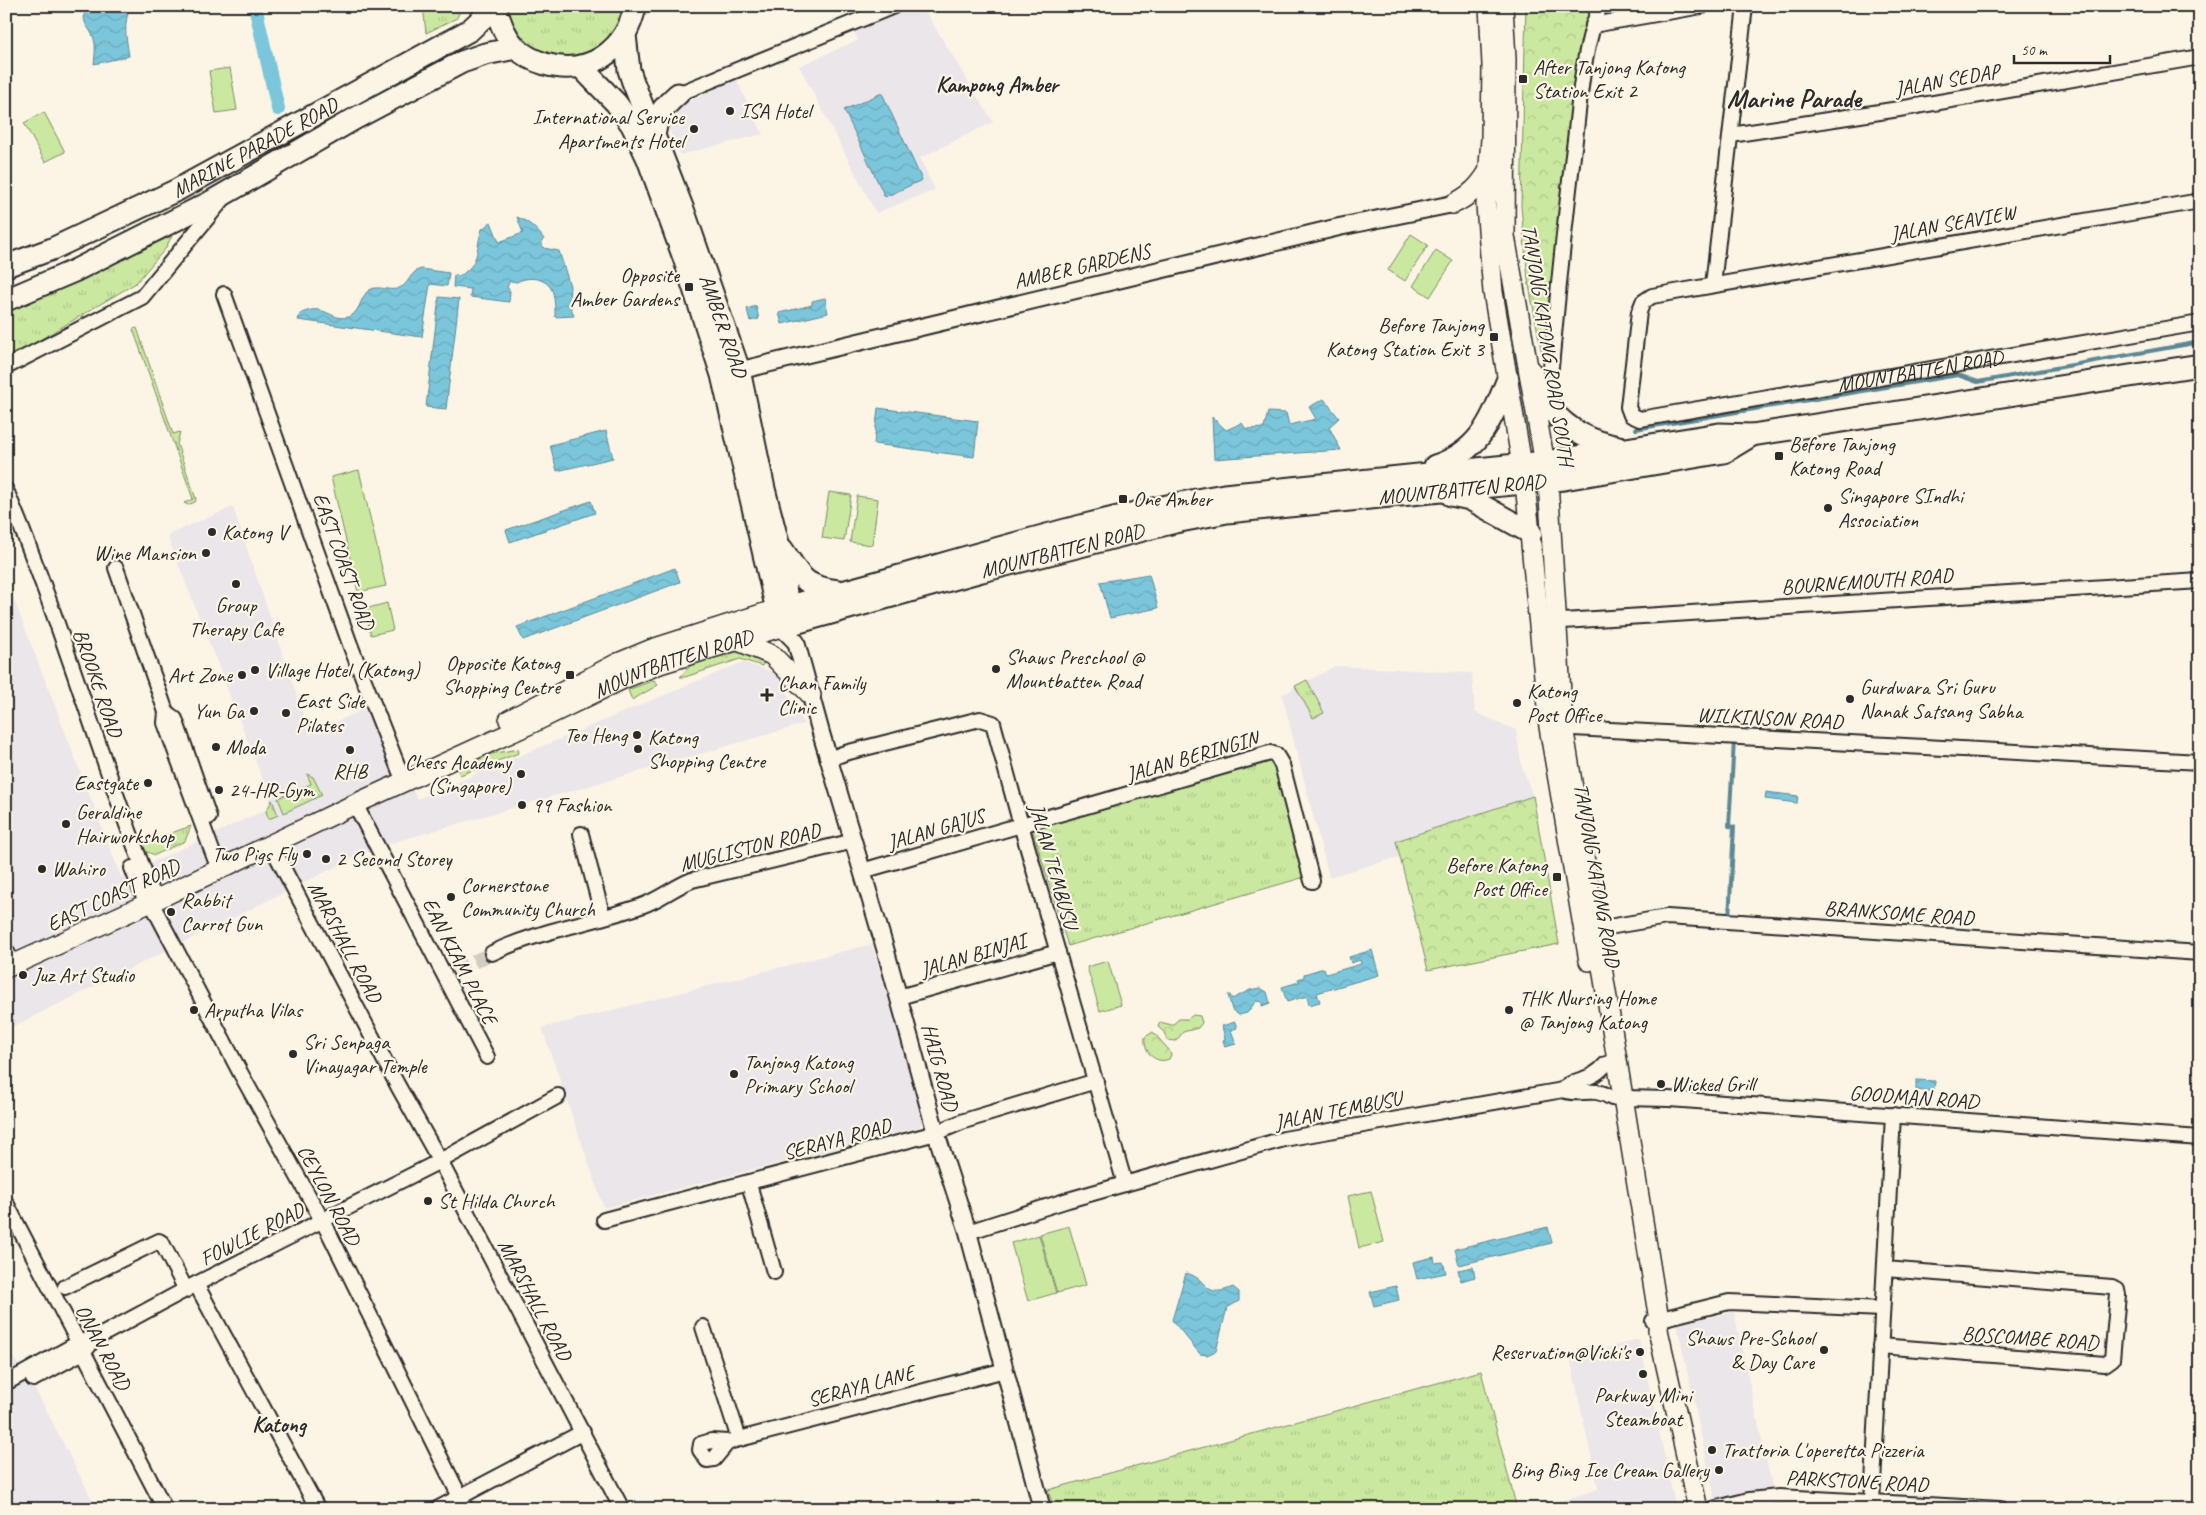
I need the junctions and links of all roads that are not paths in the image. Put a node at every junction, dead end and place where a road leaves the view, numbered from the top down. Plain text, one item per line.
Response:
1 (489, 6) edge
2 (495, 6) edge
3 (635, 6) edge
4 (894, 6) edge
5 (1490, 6) edge
6 (1503, 6) edge
7 (1600, 6) edge
8 (1702, 6) edge
9 (1745, 6) edge
10 (1592, 25) junction
11 (625, 35) junction
12 (516, 48) junction
13 (2200, 57) edge
14 (580, 66) junction
15 (636, 88) junction
16 (678, 94) junction
17 (1731, 135) junction
18 (654, 138) junction
19 (1488, 171) junction
20 (230, 191) junction
21 (2200, 201) edge
22 (1453, 204) junction
23 (1488, 225) junction
24 (6, 266) edge
25 (1713, 285) junction
26 (224, 294) dead end
27 (6, 300) edge
28 (2200, 323) edge
29 (2200, 365) edge
30 (6, 367) edge
31 (1551, 367) dead end
32 (731, 372) junction
33 (1530, 372) junction
34 (1508, 379) junction
35 (1640, 419) joint
36 (1752, 435) junction
37 (1630, 449) junction
38 (1546, 471) junction
39 (1422, 474) junction
40 (1524, 474) junction
41 (6, 490) edge
42 (1437, 492) junction
43 (6, 512) edge
44 (1531, 533) junction
45 (778, 543) junction
46 (116, 568) dead end
47 (2200, 581) edge
48 (844, 592) junction
49 (786, 620) junction
50 (1547, 622) junction
51 (736, 640) junction
52 (811, 694) junction
53 (1556, 726) junction
54 (829, 759) junction
55 (2200, 762) edge
56 (400, 778) junction
57 (355, 804) junction
58 (1021, 825) junction
59 (581, 834) dead end
60 (854, 841) junction
61 (271, 845) junction
62 (219, 857) junction
63 (862, 871) junction
64 (1312, 881) dead end
65 (148, 895) junction
66 (603, 917) junction
67 (1597, 929) junction
68 (1058, 952) junction
69 (492, 953) tunnel mouth
70 (2200, 954) edge
71 (7, 957) edge
72 (899, 997) junction
73 (487, 1057) dead end
74 (1606, 1064) junction
75 (1096, 1081) junction
76 (1562, 1090) junction
77 (558, 1096) dead end
78 (1618, 1098) junction
79 (1893, 1115) junction
80 (936, 1133) junction
81 (2200, 1138) edge
82 (440, 1161) junction
83 (749, 1184) junction
84 (1125, 1184) junction
85 (6, 1203) edge
86 (604, 1220) dead end
87 (323, 1221) junction
88 (968, 1232) junction
89 (1886, 1269) junction
90 (774, 1272) dead end
91 (65, 1287) dead end
92 (191, 1287) junction
93 (1882, 1309) junction
94 (1657, 1323) junction
95 (703, 1327) dead end
96 (1880, 1346) junction
97 (81, 1348) junction
98 (1005, 1370) junction
99 (6, 1383) edge
100 (6, 1392) edge
101 (582, 1432) junction
102 (459, 1496) junction
103 (1872, 1502) junction
104 (165, 1509) edge
105 (318, 1509) edge
106 (437, 1509) edge
107 (466, 1509) edge
108 (622, 1509) edge
109 (1042, 1509) edge
110 (1698, 1509) edge
111 (1713, 1509) edge
112 (2000, 1509) edge

1 - 24 main road, MARINE PARADE ROAD
2 - 12 main road, AMBER ROAD
3 - 11 main road, AMBER ROAD
4 - 16 street
5 - 19 main road, TANJONG KATONG ROAD SOUTH
6 - 33 main road, TANJONG KATONG ROAD SOUTH
7 - 10 street
8 - 10 street
9 - 17 street
10 - 31 street
11 - 14 main road, AMBER ROAD
11 - 15 main road, AMBER ROAD
12 - 14 main road, AMBER ROAD
12 - 20 main road, MARINE PARADE ROAD
13 - 17 street, JALAN SEDAP
14 - 32 main road, AMBER ROAD
15 - 16 main road
15 - 18 main road, AMBER ROAD
16 - 18 main road
17 - 25 street
18 - 32 main road, AMBER ROAD
19 - 22 main road
19 - 23 main road, TANJONG KATONG ROAD SOUTH
20 - 27 main road, MARINE PARADE ROAD
20 - 30 street, MARINE PARADE ROAD
21 - 25 street, JALAN SEAVIEW
22 - 23 main road
22 - 32 street, AMBER GARDENS
23 - 34 main road, TANJONG KATONG ROAD SOUTH
25 - 35 street, JALAN SEAVIEW
26 - 56 street, EAST COAST ROAD
28 - 35 street, MOUNTBATTEN ROAD
29 - 36 main road, MOUNTBATTEN ROAD
32 - 45 main road, AMBER ROAD
32 - 49 main road, AMBER ROAD
33 - 37 main road
33 - 38 main road, TANJONG KATONG ROAD SOUTH
34 - 39 main road
34 - 40 main road, TANJONG KATONG ROAD SOUTH
36 - 37 main road, MOUNTBATTEN ROAD
36 - 38 main road, MOUNTBATTEN ROAD
37 - 38 main road, MOUNTBATTEN ROAD
38 - 40 main road, MOUNTBATTEN ROAD
38 - 50 main road, TANJONG KATONG ROAD
39 - 40 main road, MOUNTBATTEN ROAD
39 - 48 main road, MOUNTBATTEN ROAD
40 - 42 main road, MOUNTBATTEN ROAD
40 - 44 main road, TANJONG KATONG ROAD
41 - 65 street, BROOKE ROAD
42 - 44 main road
42 - 49 main road, MOUNTBATTEN ROAD
43 - 65 street, BROOKE ROAD
44 - 50 main road, TANJONG KATONG ROAD
45 - 48 main road
45 - 49 main road, AMBER ROAD
46 - 62 street
47 - 50 street, BOURNEMOUTH ROAD
48 - 49 main road, MOUNTBATTEN ROAD
49 - 51 main road, MOUNTBATTEN ROAD
49 - 52 street, HAIG ROAD
49 - 56 main road, MOUNTBATTEN ROAD
50 - 53 main road, TANJONG KATONG ROAD
51 - 52 main road
51 - 56 main road, MOUNTBATTEN ROAD
52 - 54 street, HAIG ROAD
53 - 55 street, WILKINSON ROAD
53 - 67 main road, TANJONG KATONG ROAD
53 - 74 main road, TANJONG KATONG ROAD
54 - 58 street, JALAN TEMBUSU
54 - 60 street, HAIG ROAD
56 - 57 main road, EAST COAST ROAD
56 - 62 main road, EAST COAST ROAD
57 - 61 main road, EAST COAST ROAD
57 - 73 street, EAN KIAM PLACE
58 - 63 street, JALAN GAJUS
58 - 64 street, JALAN BERINGIN
58 - 68 street, JALAN TEMBUSU
59 - 66 street
60 - 63 street, HAIG ROAD
60 - 66 street, MUGLISTON ROAD
61 - 65 main road, EAST COAST ROAD
61 - 82 street, MARSHALL ROAD
62 - 65 main road, EAST COAST ROAD
63 - 72 street, HAIG ROAD
65 - 71 main road, EAST COAST ROAD
65 - 87 street, CEYLON ROAD
66 - 69 street, MUGLISTON ROAD
67 - 70 street, BRANKSOME ROAD
67 - 78 main road, TANJONG KATONG ROAD
68 - 72 street, JALAN BINJAI
68 - 75 street, JALAN TEMBUSU
72 - 80 street, HAIG ROAD
74 - 76 street
74 - 78 main road, TANJONG KATONG ROAD
75 - 80 street
75 - 84 street, JALAN TEMBUSU
76 - 78 street, GOODMAN ROAD
76 - 84 street, JALAN TEMBUSU
77 - 82 street, FOWLIE ROAD
78 - 79 street, GOODMAN ROAD
78 - 94 main road, TANJONG KATONG ROAD
79 - 81 street, GOODMAN ROAD
79 - 89 street
80 - 83 street, SERAYA ROAD
80 - 88 street, HAIG ROAD
82 - 87 street, FOWLIE ROAD
82 - 101 street, MARSHALL ROAD
83 - 86 street, SERAYA ROAD
83 - 90 street
84 - 88 street, JALAN TEMBUSU
85 - 97 street, ONAN ROAD
87 - 92 street, FOWLIE ROAD
87 - 102 street, CEYLON ROAD
88 - 98 street, HAIG ROAD
89 - 93 street
89 - 96 street, BOSCOMBE ROAD
91 - 92 street
92 - 97 street, FOWLIE ROAD
92 - 105 street
93 - 94 street
93 - 96 street
94 - 110 main road, TANJONG KATONG ROAD
95 - 98 street, SERAYA LANE
96 - 103 street
97 - 99 street, FOWLIE ROAD
97 - 100 street, FOWLIE ROAD
97 - 104 street, ONAN ROAD
98 - 109 street, HAIG ROAD
101 - 102 street
101 - 108 street, MARSHALL ROAD
102 - 106 street
102 - 107 street, CEYLON ROAD
103 - 111 street, PARKSTONE ROAD
103 - 112 street, PARKSTONE ROAD

